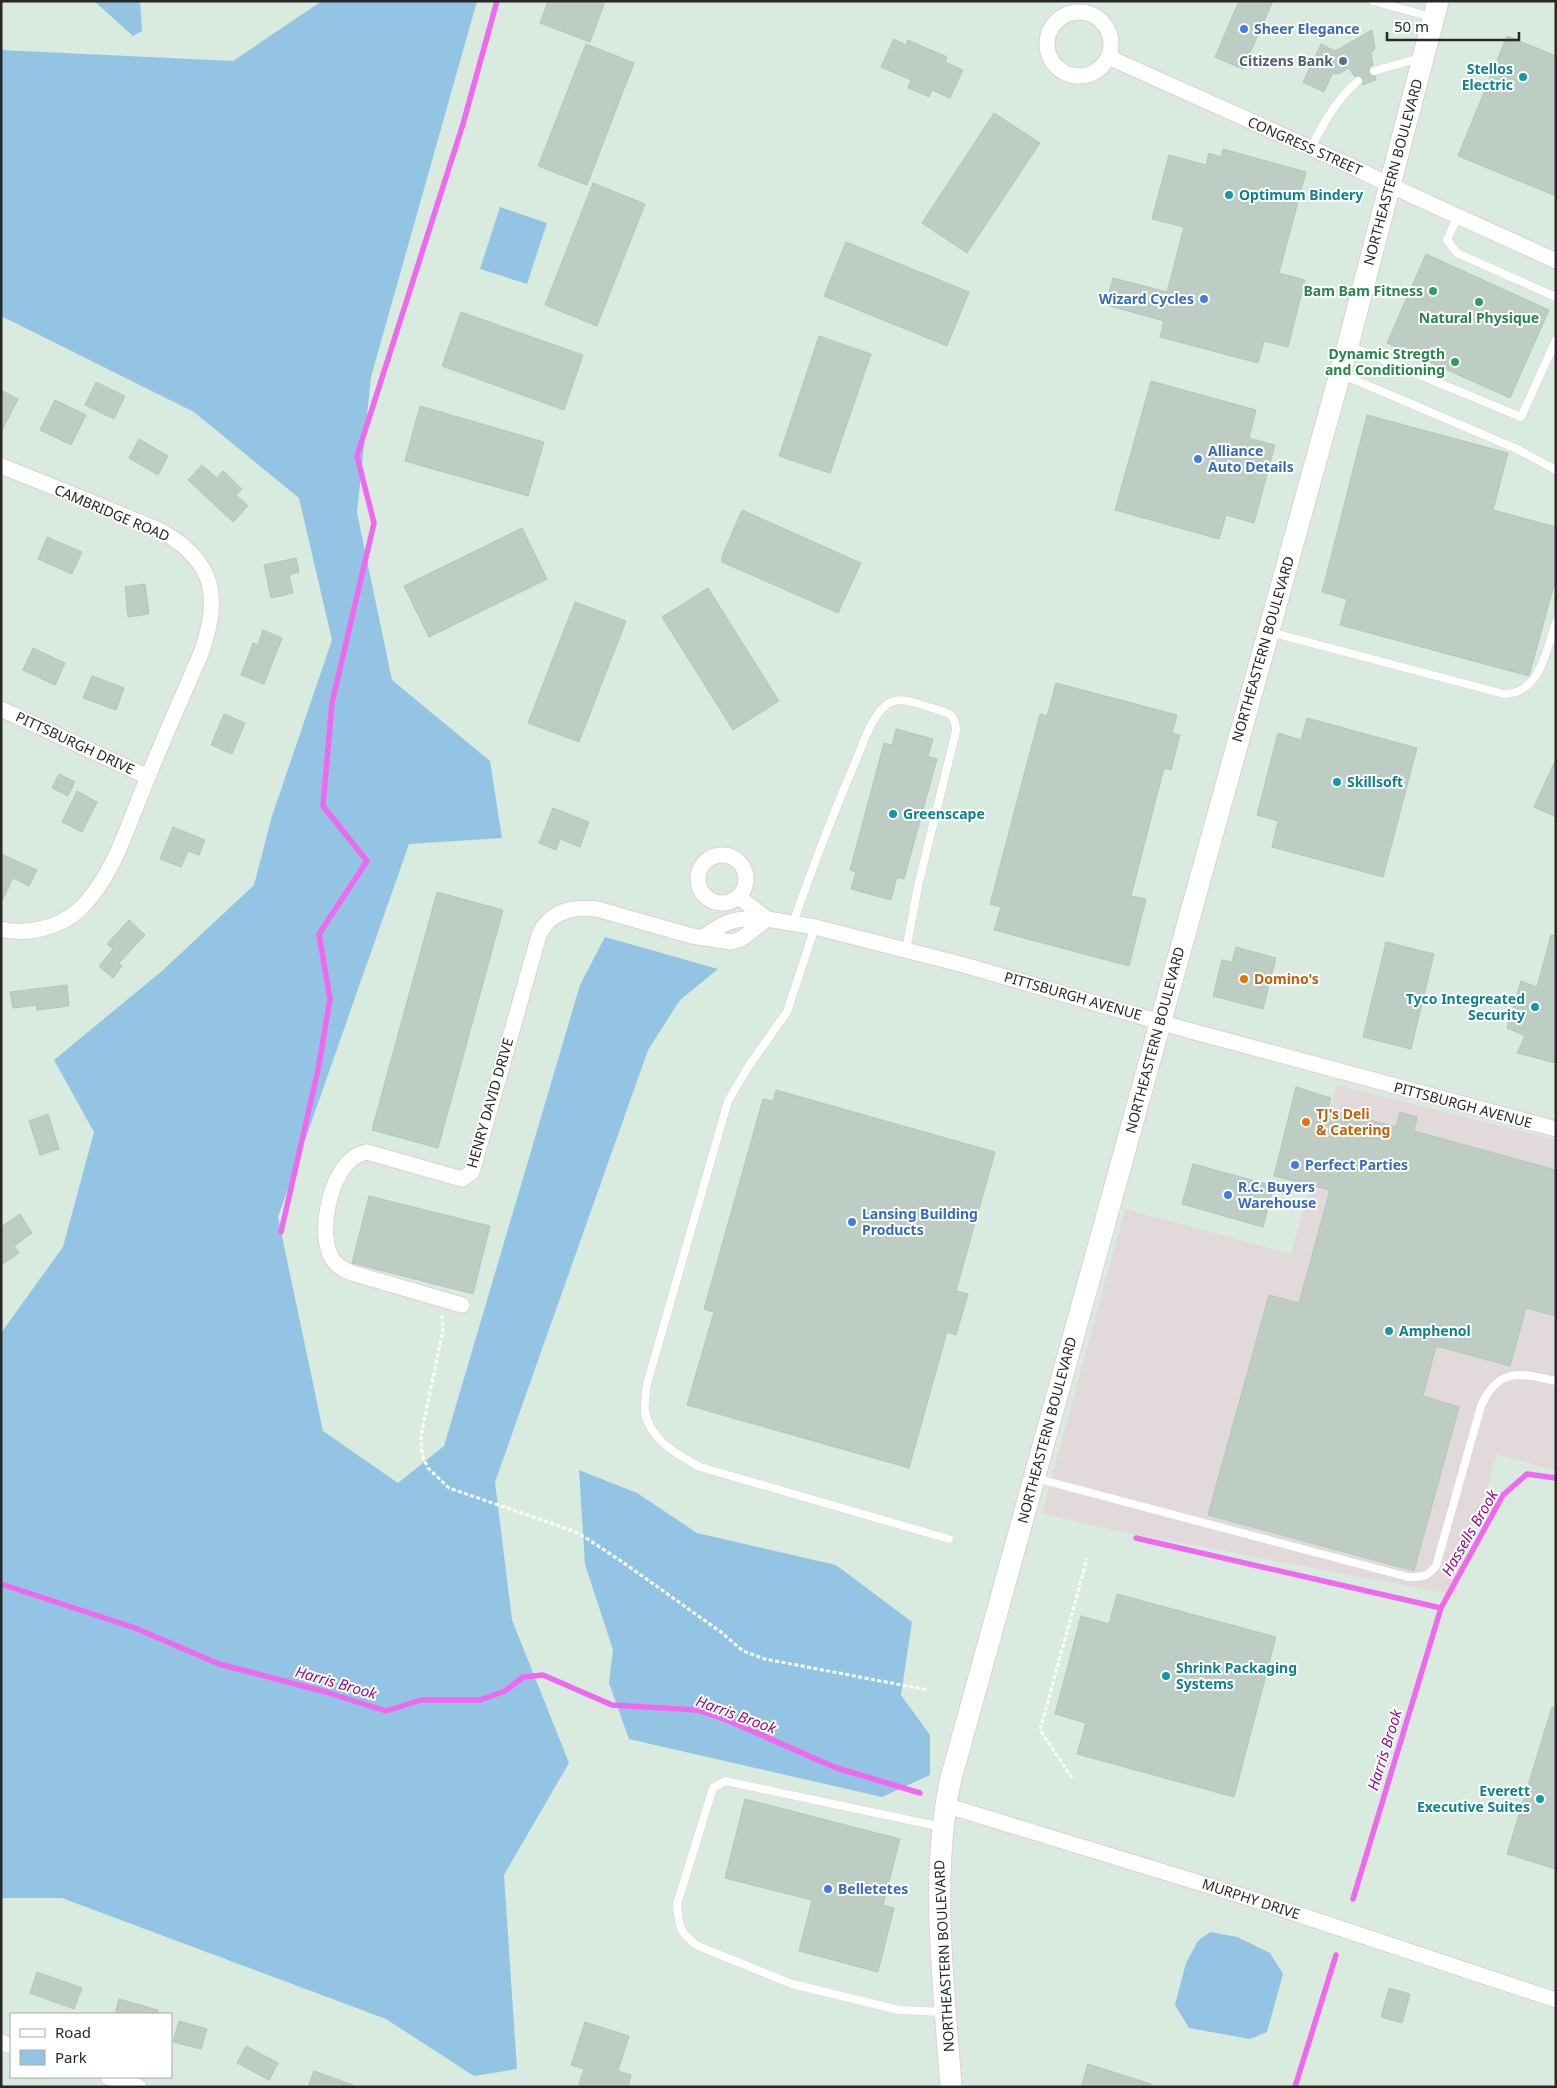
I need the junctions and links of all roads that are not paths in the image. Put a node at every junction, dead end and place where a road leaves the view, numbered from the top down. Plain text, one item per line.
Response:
1 (1373, 1) edge
2 (1436, 10) edge
3 (1108, 57) junction
4 (1423, 57) junction
5 (1374, 72) dead end
6 (1358, 81) dead end
7 (1310, 148) junction
8 (1389, 185) junction
9 (1458, 215) junction
10 (1556, 261) edge
11 (1556, 297) edge
12 (1556, 340) edge
13 (1348, 345) junction
14 (1340, 374) junction
15 (1, 466) edge
16 (1556, 470) edge
17 (1556, 623) edge
18 (1268, 631) junction
19 (1, 709) edge
20 (148, 776) junction
21 (738, 897) dead end
22 (767, 919) junction
23 (792, 923) junction
24 (815, 928) junction
25 (1, 930) edge
26 (704, 938) junction
27 (906, 950) junction
28 (1160, 1021) junction
29 (1556, 1129) edge
30 (462, 1305) dead end
31 (1556, 1381) edge
32 (1034, 1477) junction
33 (949, 1539) dead end
34 (945, 1805) junction
35 (942, 1828) junction
36 (1556, 2000) edge
37 (946, 2012) junction
38 (111, 2078) edge
39 (139, 2087) edge
40 (951, 2087) edge

1 - 2 lane
2 - 4 street, NORTHEASTERN BOULEVARD
3 - 3 street
3 - 7 street, CONGRESS STREET
4 - 5 lane
4 - 8 street, NORTHEASTERN BOULEVARD
6 - 7 lane
7 - 8 street, CONGRESS STREET
8 - 9 street, CONGRESS STREET
8 - 13 street, NORTHEASTERN BOULEVARD
9 - 10 street, CONGRESS STREET
9 - 11 lane
12 - 13 lane
13 - 14 street, NORTHEASTERN BOULEVARD
14 - 16 lane
14 - 18 street, NORTHEASTERN BOULEVARD
15 - 20 street, CAMBRIDGE ROAD
17 - 18 lane
18 - 28 street, NORTHEASTERN BOULEVARD
19 - 20 street, PITTSBURGH DRIVE
20 - 25 street, CAMBRIDGE ROAD
21 - 22 street, PITTSBURGH AVENUE
22 - 23 street, PITTSBURGH AVENUE
22 - 26 street
22 - 26 street, HENRY DAVID DRIVE
23 - 24 street, PITTSBURGH AVENUE
23 - 27 lane
24 - 27 street, PITTSBURGH AVENUE
24 - 33 lane
26 - 30 street, HENRY DAVID DRIVE
27 - 28 street, PITTSBURGH AVENUE
28 - 29 street, PITTSBURGH AVENUE
28 - 32 street, NORTHEASTERN BOULEVARD
31 - 32 lane
32 - 34 street, NORTHEASTERN BOULEVARD
34 - 35 street, NORTHEASTERN BOULEVARD
34 - 36 street, MURPHY DRIVE
35 - 37 street, NORTHEASTERN BOULEVARD
35 - 37 lane
37 - 40 street, NORTHEASTERN BOULEVARD
38 - 39 street

